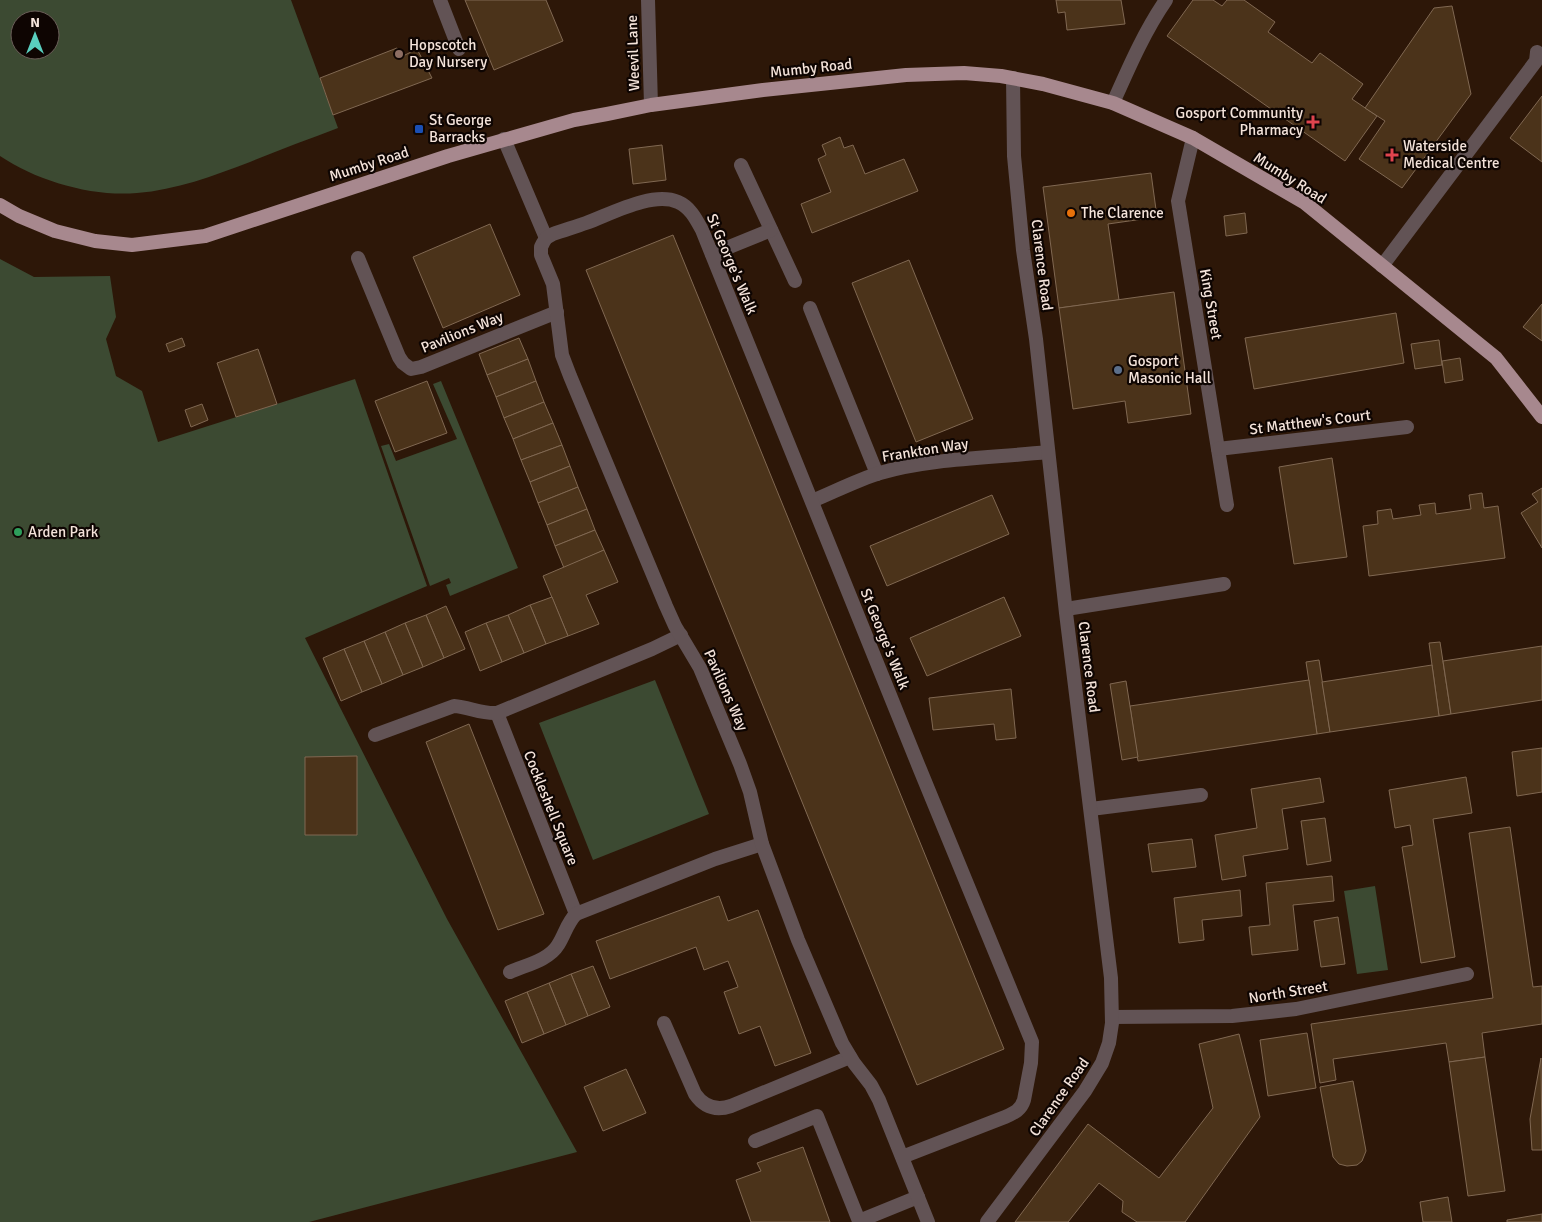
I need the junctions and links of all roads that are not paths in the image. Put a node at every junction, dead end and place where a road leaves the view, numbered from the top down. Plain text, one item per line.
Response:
1 (440, 0) edge
2 (648, 0) edge
3 (1166, 0) edge
4 (459, 49) dead end
5 (1537, 52) dead end
6 (1013, 78) junction
7 (1113, 103) junction
8 (651, 105) junction
9 (1193, 138) junction
10 (504, 139) junction
11 (741, 165) dead end
12 (0, 205) edge
13 (771, 230) junction
14 (546, 238) junction
15 (712, 254) junction
16 (358, 258) dead end
17 (1382, 266) junction
18 (794, 281) dead end
19 (810, 308) dead end
20 (557, 312) junction
21 (1542, 417) edge
22 (1407, 427) dead end
23 (1218, 449) junction
24 (1047, 452) junction
25 (877, 474) junction
26 (812, 502) junction
27 (1227, 505) dead end
28 (1224, 584) dead end
29 (1066, 609) junction
30 (681, 635) junction
31 (497, 713) junction
32 (375, 735) dead end
33 (1201, 795) dead end
34 (1091, 809) junction
35 (762, 844) junction
36 (576, 914) junction
37 (510, 972) dead end
38 (1466, 974) dead end
39 (1112, 1017) junction
40 (664, 1023) dead end
41 (850, 1057) junction
42 (755, 1141) dead end
43 (905, 1164) junction
44 (918, 1197) junction
45 (860, 1221) edge
46 (928, 1222) edge
47 (987, 1222) edge

1 - 4 street
2 - 8 street, Weevil Lane
3 - 7 street
5 - 17 street
6 - 7 main road, Mumby Road
6 - 8 main road, Mumby Road
6 - 24 street, Clarence Road
7 - 9 main road, Mumby Road
8 - 10 main road, Mumby Road
9 - 17 main road, Mumby Road
9 - 23 street, King Street
10 - 12 main road, Mumby Road
10 - 14 street, Pavilions Way
11 - 13 street
13 - 15 street
13 - 18 street
14 - 15 street, St George's Walk
14 - 20 street, Pavilions Way
15 - 26 street, St George's Walk
16 - 20 street, Pavilions Way
17 - 21 main road, Mumby Road
19 - 25 street
20 - 30 street, Pavilions Way
22 - 23 street, St Matthew's Court
23 - 27 street, King Street
24 - 25 street, Frankton Way
24 - 29 street, Clarence Road
25 - 26 street, Frankton Way
26 - 43 street, St George's Walk
28 - 29 street
29 - 34 street, Clarence Road
30 - 31 street
30 - 35 street, Pavilions Way
31 - 32 street
31 - 36 street, Cockleshell Square
33 - 34 street
34 - 39 street, Clarence Road
35 - 36 street
35 - 41 street, Pavilions Way
36 - 37 street
38 - 39 street, North Street
39 - 47 street, Clarence Road
40 - 41 street
41 - 43 street, Pavilions Way
42 - 45 street
43 - 44 street, Pavilions Way
44 - 45 street
44 - 46 street, Pavilions Way

